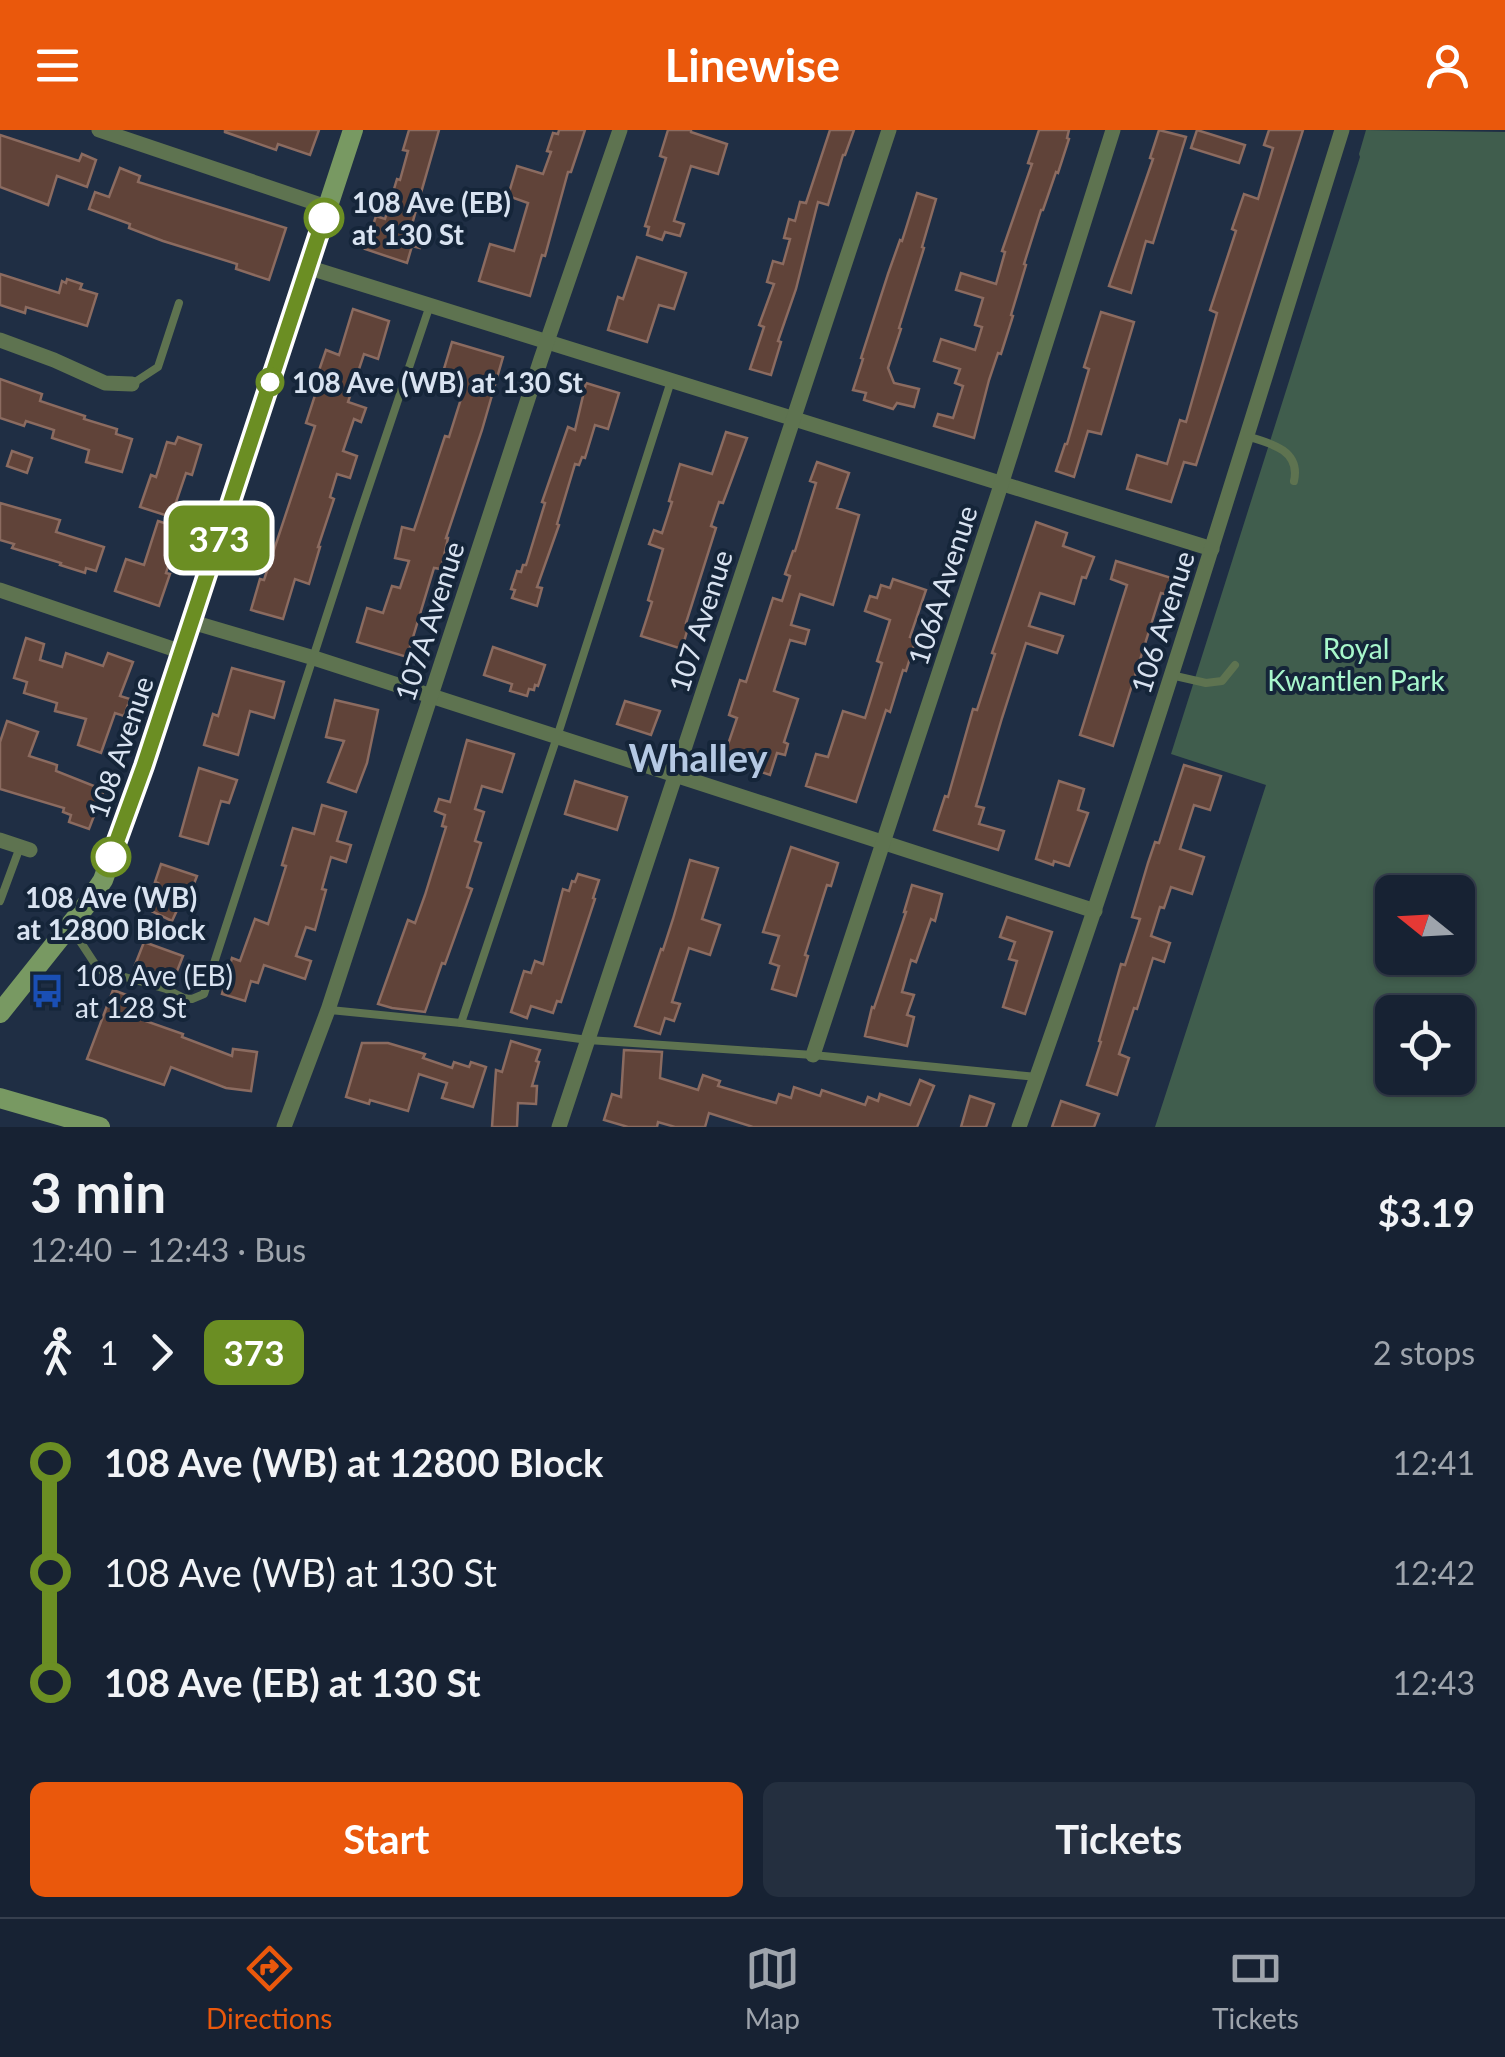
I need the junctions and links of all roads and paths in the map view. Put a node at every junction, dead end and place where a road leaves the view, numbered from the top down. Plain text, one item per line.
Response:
1 (100, 130) edge
2 (353, 130) edge
3 (620, 130) edge
4 (888, 130) edge
5 (1113, 130) edge
6 (1342, 130) edge
7 (328, 206) junction
8 (307, 267) junction
9 (179, 303) dead end
10 (430, 305) junction
11 (0, 340) edge
12 (547, 342) junction
13 (670, 381) junction
14 (132, 384) joint
15 (793, 420) junction
16 (1246, 436) junction
17 (1294, 481) dead end
18 (1001, 485) junction
19 (1212, 549) junction
20 (0, 590) edge
21 (192, 622) junction
22 (182, 652) junction
23 (314, 658) junction
24 (1235, 665) dead end
25 (1171, 675) junction
26 (430, 696) junction
27 (557, 737) junction
28 (676, 775) junction
29 (0, 840) edge
30 (884, 843) junction
31 (25, 848) joint
32 (0, 902) edge
33 (1095, 911) junction
34 (70, 926) junction
35 (328, 1010) junction
36 (0, 1013) edge
37 (462, 1023) junction
38 (588, 1040) junction
39 (813, 1054) junction
40 (1037, 1076) junction
41 (0, 1098) edge
42 (100, 1127) edge
43 (284, 1127) edge
44 (560, 1127) edge
45 (1019, 1127) edge

1 - 7 street
2 - 7 main road, 108 Avenue
3 - 12 street, 107A Avenue
4 - 15 street, 107 Avenue
5 - 18 street, 106A Avenue
6 - 16 street, 106 Avenue
7 - 8 main road, 108 Avenue
8 - 10 street
8 - 21 main road, 108 Avenue
9 - 14 lane
10 - 12 street
10 - 23 lane
11 - 14 street
12 - 13 street
12 - 26 street, 107A Avenue
13 - 15 street
13 - 27 lane
15 - 18 street
15 - 28 street, 107 Avenue
16 - 17 lane
16 - 19 street, 106 Avenue
18 - 19 street
18 - 30 street, 106A Avenue
19 - 25 street, 106 Avenue
20 - 22 street
21 - 22 main road, 108 Avenue
21 - 23 street
22 - 34 main road, 108 Avenue
23 - 26 street
23 - 34 lane
24 - 25 lane
25 - 33 street, 106 Avenue
26 - 27 street
26 - 35 street, 107A Avenue
27 - 28 street
27 - 37 lane
28 - 30 street
28 - 38 street, 107 Avenue
29 - 31 street
30 - 33 street
30 - 39 street, 106A Avenue
31 - 32 lane
33 - 40 street, 106 Avenue
34 - 36 main road, 108 Avenue
35 - 37 lane
35 - 43 street, 107A Avenue
37 - 38 lane
38 - 39 lane
38 - 44 street, 107 Avenue
39 - 40 lane
40 - 45 street, 106 Avenue
41 - 42 main road

